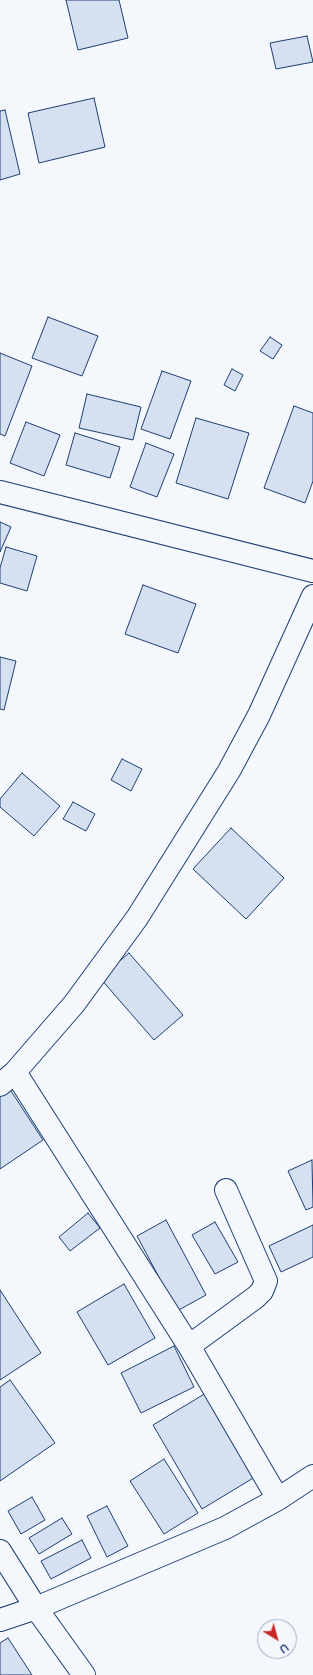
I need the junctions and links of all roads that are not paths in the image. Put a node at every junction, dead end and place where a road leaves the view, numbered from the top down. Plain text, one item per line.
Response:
1 (0, 492) edge
2 (313, 571) edge
3 (313, 596) edge
4 (7, 1078) edge
5 (226, 1190) dead end
6 (189, 1346) junction
7 (313, 1476) edge
8 (278, 1498) junction
9 (0, 1551) edge
10 (36, 1608) junction
11 (0, 1620) edge
12 (84, 1675) edge

1 - 2 street
3 - 4 street
4 - 6 street
5 - 6 street
6 - 8 street
7 - 8 street
8 - 10 street
9 - 10 street
10 - 11 street
10 - 12 street

